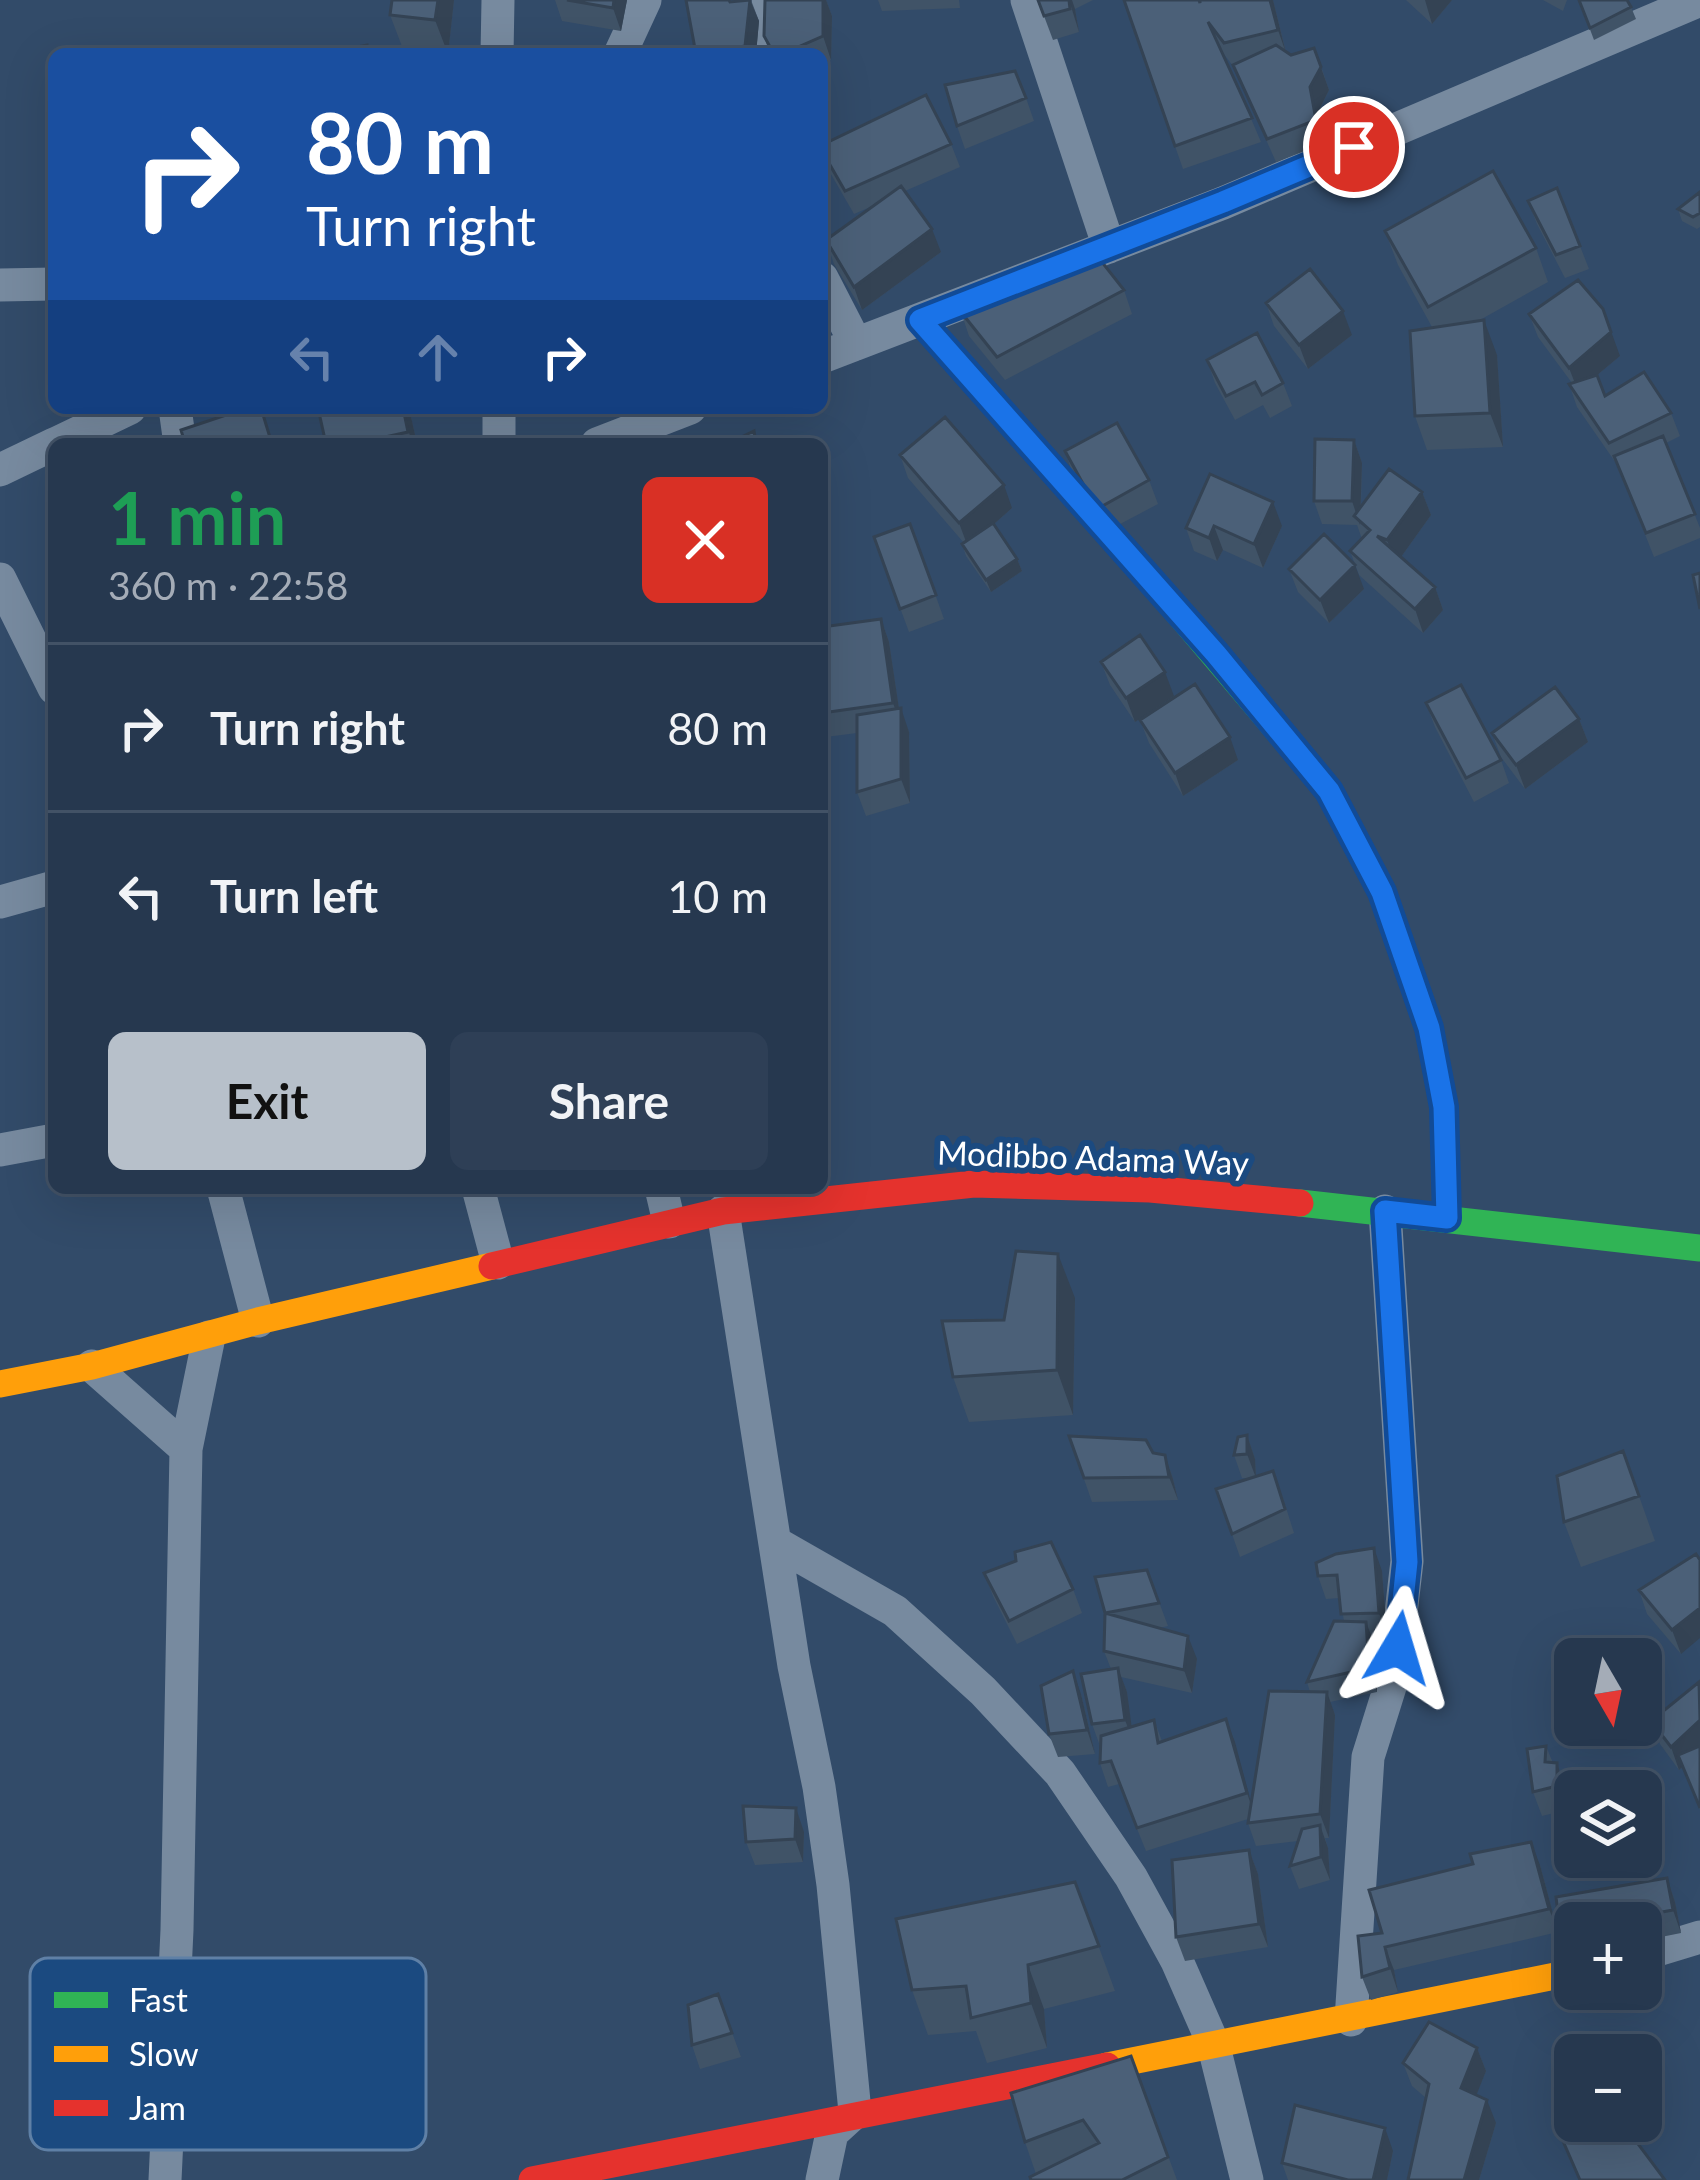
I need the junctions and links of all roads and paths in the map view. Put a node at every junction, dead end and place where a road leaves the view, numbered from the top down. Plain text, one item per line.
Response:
1 (498, 0) edge
2 (645, 0) edge
3 (768, 0) edge
4 (1027, 0) edge
5 (1700, 0) edge
6 (497, 48) edge
7 (634, 48) edge
8 (766, 48) edge
9 (1109, 247) junction
10 (48, 284) edge
11 (0, 286) edge
12 (828, 290) edge
13 (920, 320) junction
14 (856, 344) junction
15 (828, 355) edge
16 (117, 414) edge
17 (674, 414) edge
18 (67, 438) edge
19 (612, 438) edge
20 (48, 447) edge
21 (0, 470) edge
22 (0, 579) edge
23 (48, 676) edge
24 (48, 889) edge
25 (0, 902) edge
26 (48, 1142) edge
27 (0, 1150) edge
28 (225, 1194) edge
29 (480, 1194) edge
30 (662, 1194) edge
31 (723, 1211) junction
32 (1385, 1211) junction
33 (1447, 1218) junction
34 (669, 1222) junction
35 (1700, 1248) edge
36 (498, 1263) junction
37 (258, 1321) junction
38 (209, 1337) junction
39 (92, 1366) junction
40 (0, 1384) edge
41 (186, 1449) junction
42 (776, 1543) junction
43 (1700, 1937) edge
44 (1662, 1949) edge
45 (176, 1958) edge
46 (1554, 1976) edge
47 (1351, 2020) junction
48 (1213, 2043) junction
49 (855, 2112) junction
50 (166, 2150) edge
51 (164, 2180) edge
52 (532, 2180) edge
53 (822, 2180) edge
54 (1247, 2180) edge

1 - 6 street
2 - 7 street
3 - 8 street
4 - 9 street
5 - 9 street
9 - 13 street
10 - 11 street
12 - 14 street
13 - 14 street
13 - 33 street
14 - 15 street
16 - 18 street
17 - 19 street
20 - 21 street
22 - 23 street
24 - 25 street
26 - 27 street
28 - 37 street
29 - 36 street
30 - 34 street
31 - 32 street, Modibbo Adama Way
31 - 34 street, Modibbo Adama Way
31 - 42 street
32 - 33 street, Modibbo Adama Way
32 - 47 street
33 - 35 street, Modibbo Adama Way
34 - 36 street, Modibbo Adama Way
36 - 37 street, Modibbo Adama Way
37 - 38 street, Modibbo Adama Way
38 - 39 street, Modibbo Adama Way
38 - 41 street
39 - 40 street, Modibbo Adama Way
39 - 41 street
41 - 45 street
42 - 48 street
42 - 49 street
43 - 44 street
46 - 47 street
47 - 48 street
48 - 49 street
48 - 54 street
49 - 52 street
49 - 53 street
50 - 51 street

